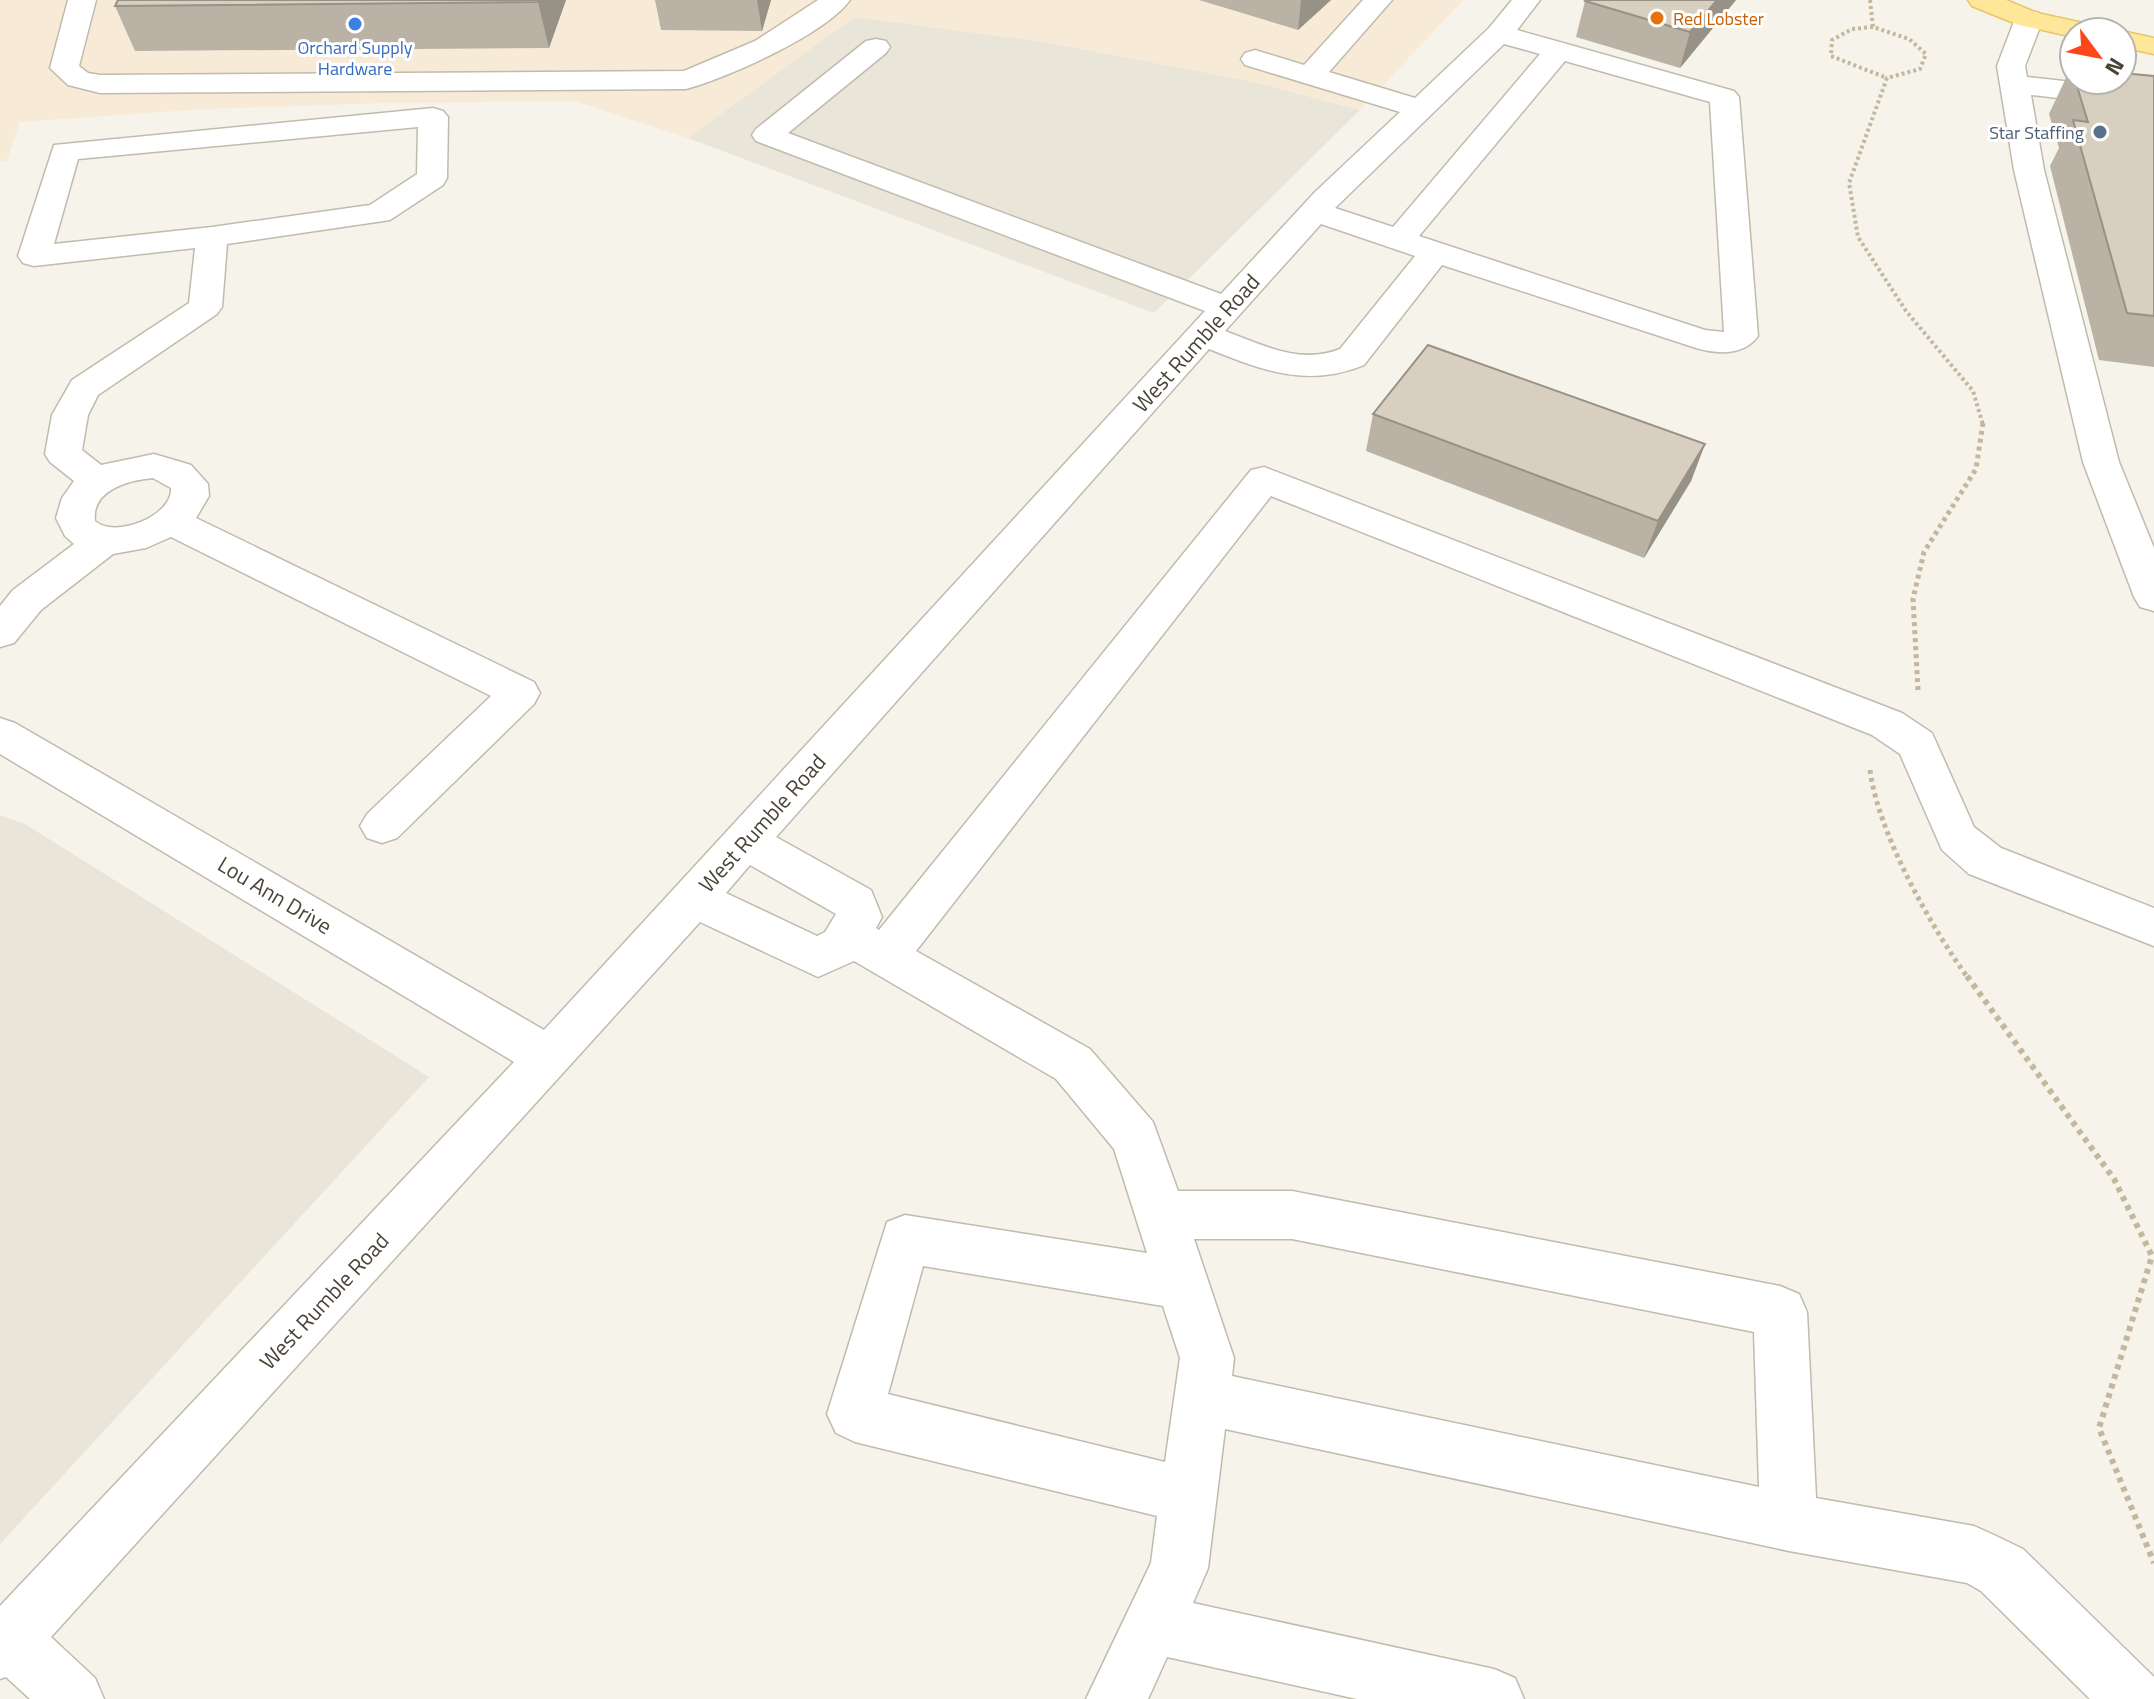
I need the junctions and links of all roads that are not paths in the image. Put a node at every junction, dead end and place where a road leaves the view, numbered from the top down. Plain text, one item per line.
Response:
1 (82, 0) edge
2 (836, 0) edge
3 (1378, 0) edge
4 (1526, 0) edge
5 (1982, 0) edge
6 (2029, 19) junction
7 (2058, 26) edge
8 (1499, 34) junction
9 (876, 47) dead end
10 (1558, 51) junction
11 (1255, 59) dead end
12 (1310, 76) junction
13 (2014, 84) junction
14 (2154, 100) edge
15 (1421, 109) junction
16 (1315, 212) junction
17 (212, 237) junction
18 (1399, 240) junction
19 (1435, 252) junction
20 (1215, 322) junction
21 (98, 481) junction
22 (172, 522) junction
23 (104, 541) junction
24 (2154, 597) edge
25 (0, 633) edge
26 (0, 734) edge
27 (382, 826) dead end
28 (745, 841) junction
29 (694, 898) junction
30 (2154, 927) edge
31 (867, 945) junction
32 (549, 1058) junction
33 (1161, 1215) junction
34 (1183, 1284) junction
35 (1202, 1397) junction
36 (1189, 1496) junction
37 (1789, 1522) junction
38 (1152, 1624) junction
39 (4, 1644) edge
40 (74, 1699) edge
41 (1116, 1699) edge
42 (1494, 1699) edge
43 (2133, 1699) edge

1 - 2 street
3 - 12 street
4 - 8 street, West Rumble Road
5 - 6 main road
6 - 7 main road
6 - 13 street
8 - 10 street
8 - 15 street, West Rumble Road
9 - 20 street
10 - 18 street
10 - 19 street
11 - 12 street
12 - 15 street
13 - 14 street
13 - 24 street
15 - 16 street, West Rumble Road
16 - 18 street
16 - 20 street, West Rumble Road
17 - 17 street
17 - 21 street
18 - 19 street
19 - 20 street
20 - 28 street, West Rumble Road
21 - 22 street
21 - 23 street
22 - 23 street
22 - 27 street
23 - 25 street
26 - 32 street, Lou Ann Drive
28 - 29 street, West Rumble Road
28 - 31 street
29 - 31 street
29 - 32 street, West Rumble Road
30 - 31 street
31 - 33 street
32 - 39 street, West Rumble Road
33 - 34 street
33 - 37 street
34 - 35 street
34 - 36 street
35 - 36 street
35 - 37 street
36 - 38 street
37 - 43 street
38 - 41 street
38 - 42 street
39 - 40 street

